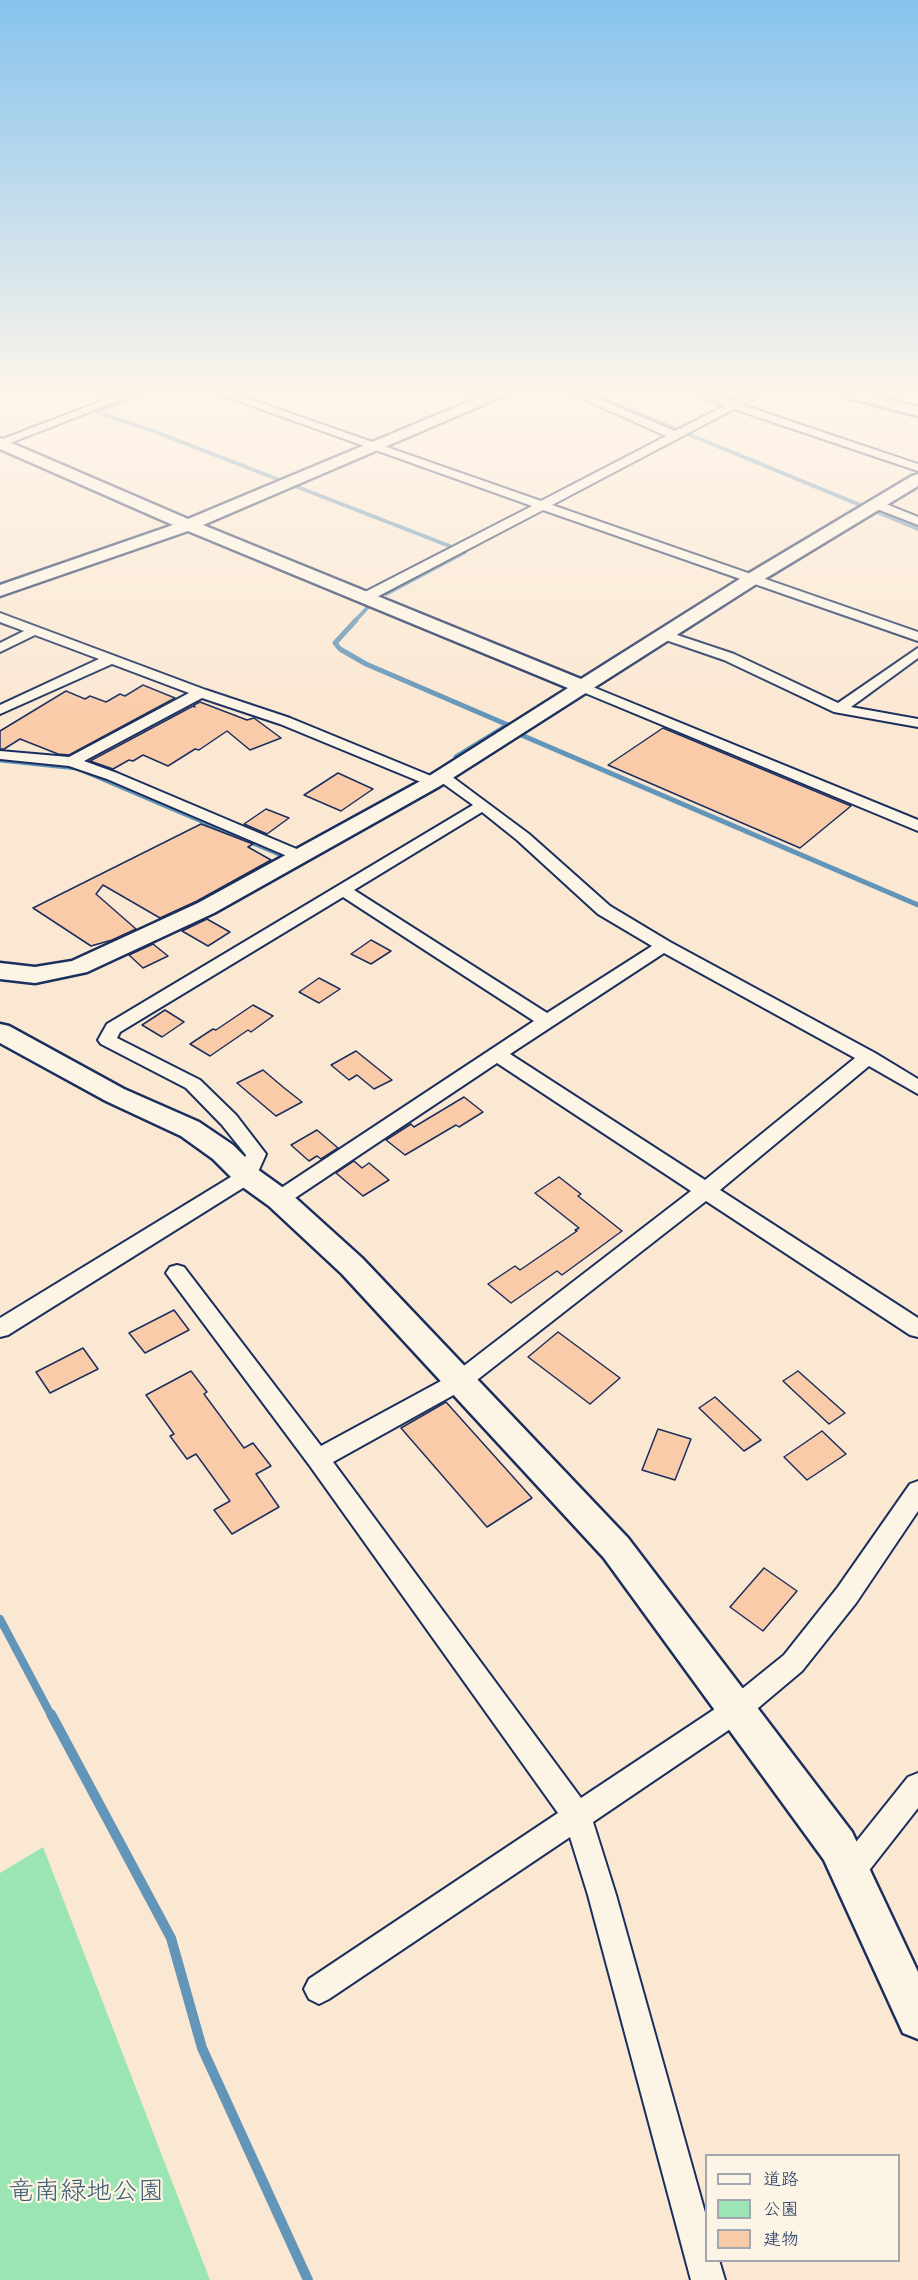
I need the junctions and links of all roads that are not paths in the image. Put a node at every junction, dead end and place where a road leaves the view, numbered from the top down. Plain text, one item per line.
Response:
1 (132, 500) edge
2 (248, 500) edge
3 (528, 500) edge
4 (550, 500) edge
5 (882, 500) edge
6 (541, 505) junction
7 (871, 507) junction
8 (918, 521) edge
9 (188, 525) junction
10 (752, 579) junction
11 (0, 591) edge
12 (366, 597) junction
13 (0, 617) edge
14 (35, 630) junction
15 (665, 634) junction
16 (918, 637) edge
17 (0, 648) edge
18 (918, 652) edge
19 (111, 659) junction
20 (583, 687) junction
21 (201, 693) junction
22 (839, 709) junction
23 (0, 710) edge
24 (918, 723) edge
25 (0, 755) edge
26 (71, 762) junction
27 (438, 779) junction
28 (483, 805) junction
29 (918, 826) edge
30 (295, 853) junction
31 (342, 889) junction
32 (664, 946) junction
33 (0, 971) edge
34 (547, 1021) junction
35 (0, 1032) edge
36 (498, 1055) junction
37 (868, 1057) junction
38 (918, 1088) edge
39 (247, 1176) junction
40 (705, 1191) junction
41 (279, 1199) junction
42 (177, 1274) dead end
43 (0, 1329) edge
44 (918, 1329) edge
45 (460, 1381) junction
46 (318, 1459) junction
47 (918, 1491) edge
48 (735, 1710) junction
49 (918, 1785) edge
50 (577, 1816) junction
51 (850, 1872) junction
52 (319, 1989) dead end
53 (918, 2018) edge
54 (708, 2280) edge

1 - 9 street
2 - 9 street
3 - 6 street
4 - 6 street
5 - 7 street
6 - 10 street
6 - 12 street
7 - 8 street
7 - 10 street
9 - 11 street
9 - 12 street
10 - 15 street
10 - 16 street
12 - 20 street
13 - 14 street
14 - 17 street
14 - 19 street
15 - 20 street
15 - 22 street
18 - 22 street
19 - 21 street
19 - 23 street
20 - 27 street
20 - 29 street
21 - 26 street
21 - 27 street
22 - 24 street
25 - 26 street
26 - 30 street
27 - 28 street
27 - 30 street
28 - 31 street
28 - 32 street
30 - 33 street
31 - 34 street
31 - 39 street
32 - 34 street
32 - 37 street
34 - 36 street
35 - 39 street
36 - 40 street
36 - 41 street
37 - 38 street
37 - 40 street
39 - 41 street
39 - 43 street
40 - 44 street
40 - 45 street
41 - 45 street
42 - 46 street
45 - 46 street
45 - 48 street
46 - 50 street
47 - 48 street
48 - 50 street
48 - 51 street
49 - 51 street
50 - 52 street
50 - 54 street
51 - 53 street

